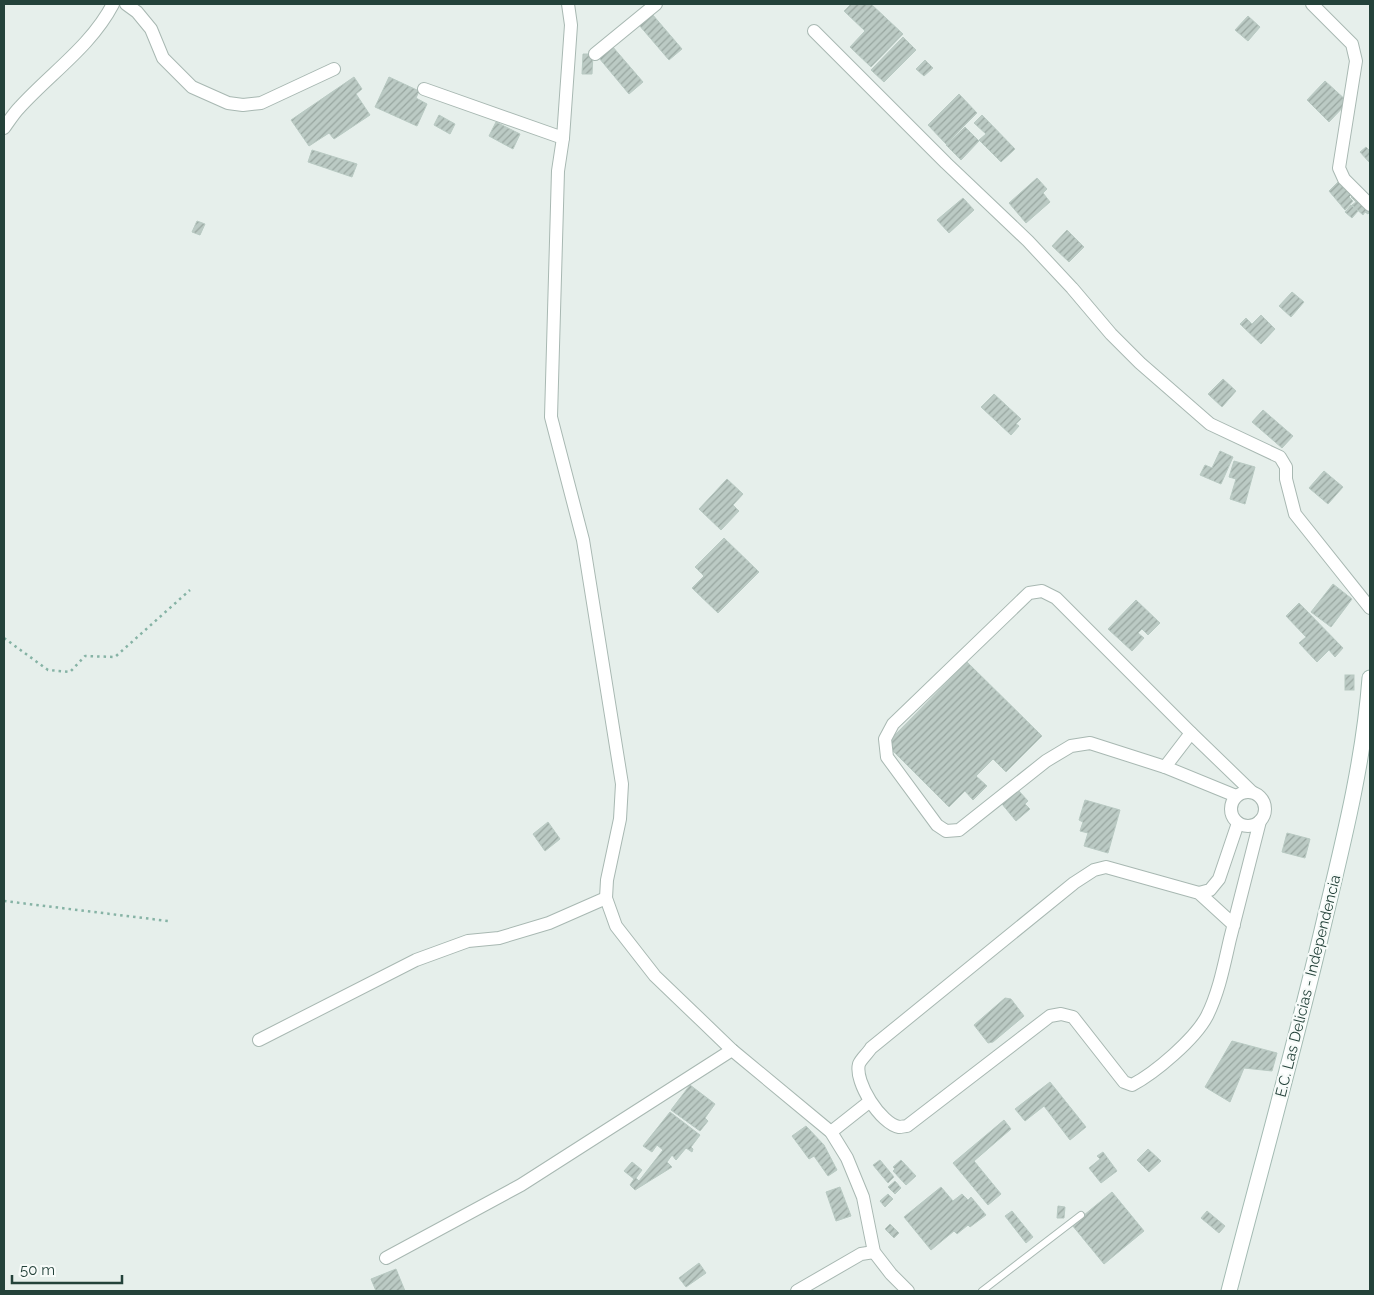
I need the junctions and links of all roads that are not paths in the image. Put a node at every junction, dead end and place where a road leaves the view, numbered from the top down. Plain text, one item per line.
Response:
1 (113, 4) edge
2 (126, 4) edge
3 (568, 4) edge
4 (656, 4) edge
5 (1312, 4) edge
6 (642, 10) edge
7 (814, 31) dead end
8 (595, 54) dead end
9 (334, 69) dead end
10 (424, 89) dead end
11 (4, 128) edge
12 (563, 138) junction
13 (1370, 205) edge
14 (1370, 608) edge
15 (1370, 678) edge
16 (1191, 734) junction
17 (1165, 767) junction
18 (1252, 792) junction
19 (1236, 796) junction
20 (1260, 821) junction
21 (1238, 823) junction
22 (1199, 893) junction
23 (606, 898) junction
24 (1234, 925) junction
25 (259, 1040) dead end
26 (732, 1050) junction
27 (869, 1102) junction
28 (831, 1132) junction
29 (1081, 1214) dead end
30 (874, 1252) junction
31 (386, 1258) dead end
32 (798, 1291) edge
33 (908, 1291) edge
34 (982, 1291) edge
35 (1229, 1291) edge

1 - 11 street
2 - 9 street
3 - 12 street
4 - 6 street
5 - 13 street
6 - 8 street
7 - 14 street
10 - 12 street
12 - 23 street
15 - 35 street, E.C. Las Delicias - Independencia
16 - 17 street
16 - 17 street
16 - 18 street
17 - 19 street
18 - 19 street
18 - 20 street
19 - 21 street
20 - 21 street
20 - 24 street
21 - 22 street
22 - 24 street
22 - 27 street
23 - 25 street
23 - 26 street
24 - 27 street
26 - 28 street
26 - 31 street
27 - 28 street
28 - 30 street
29 - 34 lane
30 - 32 street
30 - 33 street

